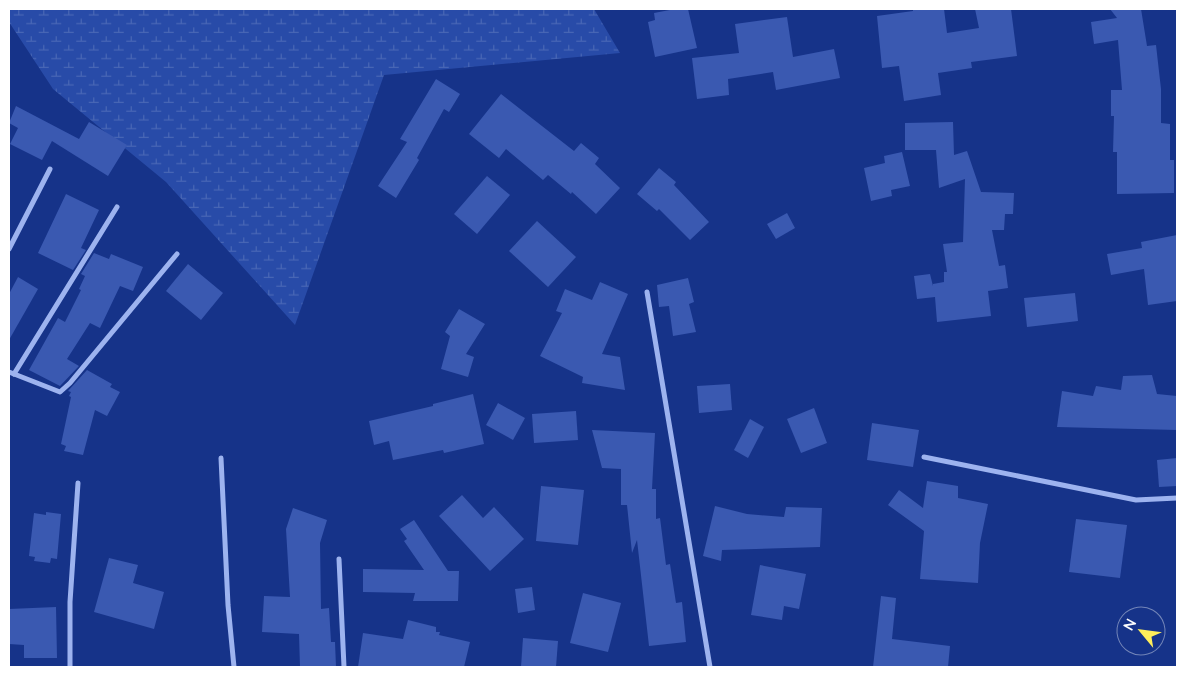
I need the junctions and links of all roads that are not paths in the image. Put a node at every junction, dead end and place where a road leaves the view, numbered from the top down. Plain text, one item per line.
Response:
1 (50, 169) dead end
2 (117, 207) dead end
3 (9, 249) edge
4 (177, 254) dead end
5 (647, 292) dead end
6 (12, 373) edge
7 (924, 457) dead end
8 (221, 458) dead end
9 (78, 483) dead end
10 (1177, 498) edge
11 (339, 559) dead end
12 (70, 667) edge
13 (234, 667) edge
14 (344, 667) edge
15 (710, 667) edge

1 - 3 street
2 - 6 street
4 - 6 street
5 - 15 street
7 - 10 street
8 - 13 street
9 - 12 street
11 - 14 street

